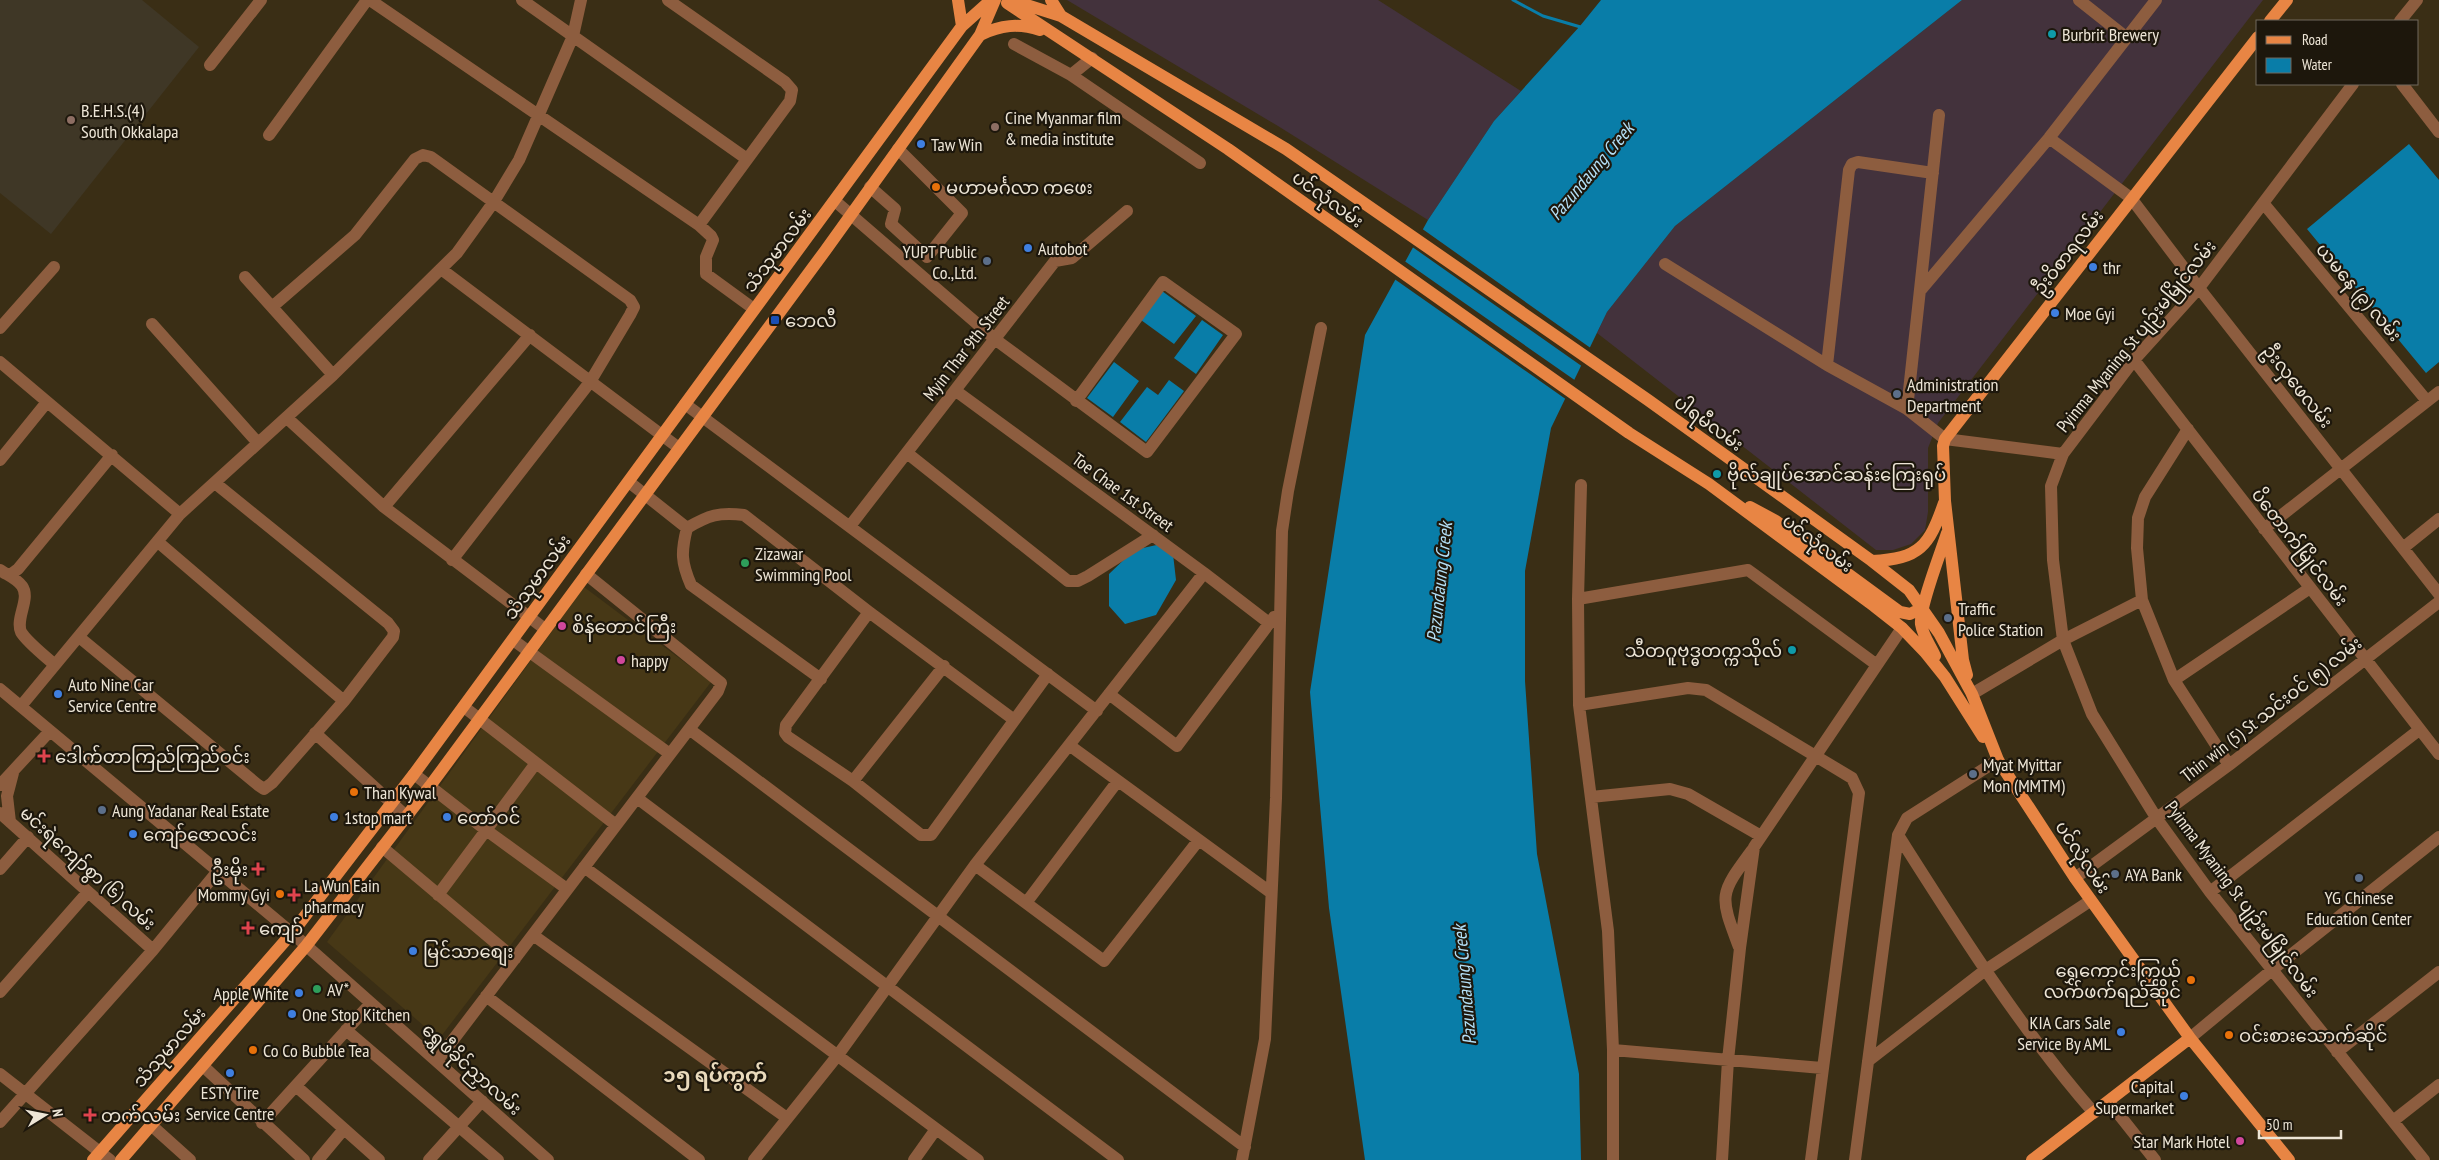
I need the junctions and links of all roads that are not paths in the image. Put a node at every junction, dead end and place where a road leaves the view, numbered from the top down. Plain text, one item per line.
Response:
1 (261, 0) edge
2 (368, 0) edge
3 (522, 0) edge
4 (581, 0) edge
5 (668, 0) edge
6 (958, 0) edge
7 (993, 0) edge
8 (1003, 0) edge
9 (1011, 0) edge
10 (1051, 0) edge
11 (2079, 0) edge
12 (2156, 0) edge
13 (2287, 0) edge
14 (2416, 0) edge
15 (1061, 16) junction
16 (2271, 20) edge
17 (2401, 20) edge
18 (962, 26) junction
19 (1052, 34) junction
20 (980, 35) junction
21 (573, 36) junction
22 (2127, 38) junction
23 (2256, 40) edge
24 (1014, 44) dead end
25 (1092, 58) junction
26 (210, 65) dead end
27 (1071, 75) junction
28 (2352, 85) edge
29 (2403, 85) edge
30 (1938, 115) dead end
31 (540, 116) junction
32 (2439, 132) edge
33 (269, 135) dead end
34 (2050, 138) junction
35 (898, 149) junction
36 (747, 159) junction
37 (1200, 163) dead end
38 (1933, 173) junction
39 (870, 187) junction
40 (2131, 198) junction
41 (835, 200) junction
42 (493, 203) junction
43 (2264, 204) junction
44 (1127, 211) dead end
45 (852, 213) junction
46 (699, 225) junction
47 (1665, 264) dead end
48 (54, 267) dead end
49 (441, 269) junction
50 (245, 277) dead end
51 (773, 282) junction
52 (2199, 288) junction
53 (1920, 291) junction
54 (792, 295) junction
55 (272, 308) junction
56 (754, 309) junction
57 (152, 324) dead end
58 (0, 328) edge
59 (1321, 328) dead end
60 (530, 336) junction
61 (996, 340) junction
62 (2134, 360) junction
63 (0, 362) edge
64 (1827, 365) junction
65 (333, 375) junction
66 (590, 382) junction
67 (956, 391) junction
68 (2439, 392) edge
69 (1648, 400) joint
70 (1076, 401) junction
71 (2427, 401) junction
72 (47, 402) junction
73 (686, 404) junction
74 (1907, 409) junction
75 (702, 416) junction
76 (287, 418) junction
77 (2188, 429) junction
78 (662, 435) junction
79 (1945, 439) junction
80 (258, 443) junction
81 (678, 448) junction
82 (906, 453) junction
83 (2063, 454) junction
84 (112, 455) junction
85 (0, 460) edge
86 (2341, 469) junction
87 (629, 482) junction
88 (216, 483) junction
89 (1709, 484) junction
90 (1581, 485) dead end
91 (644, 494) junction
92 (1945, 501) junction
93 (384, 507) junction
94 (180, 514) junction
95 (2439, 519) edge
96 (850, 526) junction
97 (687, 528) junction
98 (1948, 528) junction
99 (2264, 529) junction
100 (1152, 535) junction
101 (158, 542) junction
102 (2403, 548) junction
103 (452, 560) junction
104 (1872, 561) junction
105 (5, 572) edge
106 (1204, 573) junction
107 (586, 574) junction
108 (2310, 588) junction
109 (2439, 594) edge
110 (1578, 599) junction
111 (2142, 600) junction
112 (2439, 602) edge
113 (1282, 607) junction
114 (1922, 608) junction
115 (869, 612) junction
116 (529, 618) junction
117 (1269, 623) junction
118 (1902, 628) junction
119 (544, 629) junction
120 (79, 637) junction
121 (513, 640) junction
122 (2063, 640) junction
123 (529, 651) junction
124 (2364, 659) junction
125 (1877, 665) junction
126 (55, 666) junction
127 (944, 666) junction
128 (1048, 674) junction
129 (1944, 677) junction
130 (821, 679) junction
131 (2174, 680) junction
132 (0, 689) edge
133 (1109, 694) junction
134 (1972, 694) junction
135 (344, 701) junction
136 (1580, 705) junction
137 (21, 706) junction
138 (464, 707) junction
139 (1097, 710) junction
140 (479, 718) junction
141 (1013, 719) junction
142 (689, 729) junction
143 (2419, 730) junction
144 (50, 731) junction
145 (315, 733) junction
146 (1069, 745) junction
147 (670, 754) junction
148 (2439, 754) edge
149 (1815, 756) junction
150 (1998, 760) junction
151 (536, 763) junction
152 (2229, 765) junction
153 (14, 771) junction
154 (414, 774) junction
155 (853, 781) junction
156 (1117, 782) junction
157 (0, 785) edge
158 (430, 786) junction
159 (1591, 797) junction
160 (637, 798) junction
161 (392, 803) junction
162 (0, 813) edge
163 (406, 816) junction
164 (2157, 819) junction
165 (10, 822) junction
166 (616, 825) junction
167 (486, 830) junction
168 (1898, 835) junction
169 (2439, 837) edge
170 (28, 838) junction
171 (1198, 841) junction
172 (1758, 841) junction
173 (382, 847) junction
174 (974, 865) junction
175 (584, 867) junction
176 (0, 869) edge
177 (217, 872) junction
178 (2075, 878) junction
179 (568, 889) junction
180 (88, 892) junction
181 (1270, 892) junction
182 (2210, 892) junction
183 (438, 895) junction
184 (2090, 901) junction
185 (1026, 903) junction
186 (939, 917) junction
187 (292, 933) junction
188 (533, 935) junction
189 (306, 946) junction
190 (1740, 948) junction
191 (153, 950) junction
192 (515, 959) junction
193 (2272, 970) junction
194 (1984, 971) junction
195 (2439, 972) edge
196 (888, 986) junction
197 (0, 992) edge
198 (486, 996) junction
199 (371, 1003) junction
200 (346, 1030) junction
201 (2190, 1038) junction
202 (1613, 1050) junction
203 (2337, 1052) junction
204 (838, 1055) junction
205 (1728, 1060) junction
206 (437, 1061) junction
207 (1868, 1061) junction
208 (204, 1066) junction
209 (1822, 1068) junction
210 (0, 1074) edge
211 (2439, 1085) edge
212 (297, 1087) junction
213 (25, 1092) junction
214 (482, 1101) junction
215 (2109, 1102) junction
216 (2094, 1113) junction
217 (787, 1118) junction
218 (2393, 1121) junction
219 (0, 1122) edge
220 (262, 1123) junction
221 (152, 1125) junction
222 (460, 1126) junction
223 (344, 1129) junction
224 (936, 1129) junction
225 (1245, 1147) junction
226 (102, 1157) edge
227 (2039, 1158) edge
228 (121, 1160) edge
229 (190, 1160) edge
230 (304, 1160) edge
231 (318, 1160) edge
232 (380, 1160) edge
233 (429, 1160) edge
234 (498, 1160) edge
235 (548, 1160) edge
236 (700, 1160) edge
237 (754, 1160) edge
238 (914, 1160) edge
239 (978, 1160) edge
240 (1118, 1160) edge
241 (1242, 1160) edge
242 (1613, 1160) edge
243 (1722, 1160) edge
244 (1811, 1160) edge
245 (1855, 1160) edge
246 (2155, 1160) edge
247 (2289, 1160) edge
248 (2424, 1160) edge

1 - 26 street
2 - 31 street
2 - 33 street
3 - 21 street
4 - 21 street
5 - 36 street
6 - 18 main road
7 - 18 main road, သံသုမာလမ်း
7 - 20 main road, သံသုမာလမ်း
8 - 19 main road, ပင်လုံလမ်း
9 - 15 main road, ပင်လုံလမ်း
10 - 15 main road
11 - 22 street
12 - 22 street
13 - 16 main road
14 - 17 street
15 - 69 main road, ပင်လုံလမ်း
18 - 41 main road, သံသုမာလမ်း
19 - 20 main road
19 - 25 main road, ပင်လုံလမ်း
20 - 35 main road, သံသုမာလမ်း
21 - 31 street
21 - 36 street
22 - 34 street
23 - 40 main road, ဦးဝိစာရလမ်း
24 - 27 street
25 - 27 street
25 - 89 main road, ပင်လုံလမ်း
27 - 37 street
28 - 43 street, Pyinma Myaning St ပျဉ်းမမြိုင်လမ်း
29 - 32 street
30 - 38 street
31 - 42 street
31 - 46 street
34 - 40 street, ဦးလှဖေလမ်း
34 - 53 street
35 - 39 main road, သံသုမာလမ်း
35 - 39 street
36 - 46 street
38 - 53 street
38 - 64 street
39 - 45 main road, သံသုမာလမ်း
40 - 52 street, ဦးလှဖေလမ်း
40 - 79 main road, ဦးဝိစာရလမ်း
41 - 45 street
41 - 51 main road, သံသုမာလမ်း
42 - 49 street
42 - 55 street
42 - 66 street
43 - 52 street, Pyinma Myaning St ပျဉ်းမမြိုင်လမ်း
43 - 71 street, ယမနေ (၉) လမ်း
44 - 61 street, Myin Thar 9th Street
45 - 54 main road, သံသုမာလမ်း
45 - 61 street
46 - 56 street
47 - 64 street
48 - 58 street
49 - 60 street
49 - 65 street
50 - 55 street
51 - 54 main road
51 - 56 main road, သံသုမာလမ်း
52 - 62 street, Pyinma Myaning St ပျဉ်းမမြိုင်လမ်း
52 - 86 street, ဦးလှဖေလမ်း
53 - 74 street
54 - 75 main road, သံသုမာလမ်း
55 - 65 street
56 - 73 main road, သံသုမာလမ်း
57 - 80 street
59 - 113 street
60 - 66 street
60 - 93 street
61 - 67 street, Myin Thar 9th Street
61 - 70 street
62 - 77 street, ပိတောက်မြိုင်လမ်း
62 - 83 street, Pyinma Myaning St ပျဉ်းမမြိုင်လမ်း
63 - 72 street
64 - 74 street
65 - 76 street
66 - 78 street
66 - 103 street
67 - 82 street, Myin Thar 9th Street
67 - 100 street, Toe Chae 1st Street
68 - 71 street
69 - 104 main road, ပါရမီလမ်း
70 - 70 street
71 - 86 street
72 - 84 street
72 - 85 street
73 - 75 street
73 - 78 main road, သံသုမာလမ်း
74 - 79 street
75 - 81 main road, သံသုမာလမ်း
75 - 96 street
76 - 80 street
76 - 93 street
77 - 99 street, ပိတောက်မြိုင်လမ်း
77 - 111 street
78 - 81 street
78 - 87 main road, သံသုမာလမ်း
79 - 83 street
79 - 92 main road
80 - 88 street
81 - 91 main road, သံသုမာလမ်း
82 - 96 street, Myin Thar 9th Street
82 - 100 street
83 - 122 street, Pyinma Myaning St ပျဉ်းမမြိုင်လမ်း
84 - 94 street
84 - 105 street
86 - 99 street
86 - 102 street, ဦးလှဖေလမ်း
87 - 91 street
87 - 116 main road, သံသုမာလမ်း
88 - 94 street
88 - 135 street
89 - 114 main road
89 - 118 main road, ပင်လုံလမ်း
90 - 110 street
91 - 97 street
91 - 107 main road, သံသုမာလမ်း
92 - 98 main road
92 - 104 main road
93 - 103 street
94 - 101 street
95 - 102 street
96 - 128 street
97 - 115 street
97 - 130 street
98 - 114 main road
98 - 134 main road
99 - 108 street, ပိတောက်မြိုင်လမ်း
100 - 106 street, Toe Chae 1st Street
101 - 120 street
101 - 135 street
102 - 109 street, ဦးလှဖေလမ်း
103 - 116 street
104 - 114 main road, ပင်လုံလမ်း
105 - 126 street
106 - 117 street, Toe Chae 1st Street
106 - 133 street
107 - 119 main road, သံသုမာလမ်း
107 - 142 street
108 - 124 street, ပိတောက်မြိုင်လမ်း
108 - 131 street
110 - 125 street
110 - 136 street
111 - 122 street
111 - 131 street
112 - 124 street, Thin win (5) St သင်းဝင် (၅) လမ်း
113 - 117 street
113 - 181 street
114 - 129 main road
114 - 134 main road, ပင်လုံလမ်း
115 - 127 street
115 - 130 street
116 - 119 street
116 - 121 main road, သံသုမာလမ်း
117 - 133 street
118 - 125 street
118 - 129 main road, ပင်လုံလမ်း
119 - 123 main road, သံသုမာလမ်း
120 - 126 street
120 - 145 street
121 - 123 street
121 - 138 main road, သံသုမာလမ်း
122 - 134 street
122 - 164 street, Pyinma Myaning St ပျဉ်းမမြိုင်လမ်း
123 - 140 main road, သံသုမာလမ်း
123 - 147 street
124 - 143 street, ပိတောက်မြိုင်လမ်း
124 - 152 street, Thin win (5) St သင်းဝင် (၅) လမ်း
125 - 149 street
126 - 137 street
127 - 141 street
127 - 155 street
128 - 139 street
128 - 141 street
129 - 150 main road
130 - 155 street
131 - 152 street
132 - 137 street, ရွှေဖီခိုင်ညှာလမ်း
133 - 139 street
134 - 150 main road, ပင်လုံလမ်း
135 - 145 street
136 - 149 street
136 - 159 street
137 - 144 street, ရွှေဖီခိုင်ညှာလမ်း
138 - 140 street
138 - 154 main road, သံသုမာလမ်း
139 - 146 street
140 - 151 street
140 - 158 main road, သံသုမာလမ်း
141 - 155 street
142 - 147 street
142 - 186 street
143 - 148 street, ပိတောက်မြိုင်လမ်း
143 - 182 street
144 - 153 street
144 - 177 street, ရွှေဖီခိုင်ညှာလမ်း
145 - 161 street
146 - 156 street
146 - 174 street
147 - 160 street
149 - 172 street
149 - 209 street
150 - 168 street
150 - 178 main road, ပင်လုံလမ်း
151 - 166 street
151 - 167 street
152 - 164 street, Thin win (5) St သင်းဝင် (၅) လမ်း
153 - 157 street
153 - 165 street
154 - 158 street
154 - 161 main road, သံသုမာလမ်း
156 - 171 street
156 - 185 street
158 - 163 main road, သံသုမာလမ်း
158 - 167 street
159 - 172 street
159 - 202 street
160 - 166 street
160 - 196 street
161 - 163 street
161 - 187 main road, သံသုမာလမ်း
162 - 165 street, မင်းရဲကျော်စွာ (၆) လမ်း
163 - 173 main road, သံသုမာလမ်း
164 - 178 street, Thin win (5) St သင်းဝင် (၅) လမ်း
164 - 182 street, Pyinma Myaning St ပျဉ်းမမြိုင်လမ်း
165 - 170 street, မင်းရဲကျော်စွာ (၆) လမ်း
166 - 175 street
167 - 179 street
167 - 183 street
168 - 194 street
168 - 207 street
169 - 193 street
170 - 176 street
170 - 180 street, မင်းရဲကျော်စွာ (၆) လမ်း
171 - 181 street
171 - 185 street
172 - 190 street
172 - 190 street
173 - 183 street
173 - 189 main road, သံသုမာလမ်း
174 - 185 street
174 - 186 street
175 - 179 street
175 - 204 street
177 - 187 street, ရွှေဖီခိုင်ညှာလမ်း
177 - 191 street
178 - 184 main road, ပင်လုံလမ်း
179 - 188 street
180 - 191 street, မင်းရဲကျော်စွာ (၆) လမ်း
180 - 197 street
181 - 225 street
182 - 193 street, Pyinma Myaning St ပျဉ်းမမြိုင်လမ်း
183 - 192 street
184 - 194 street
184 - 201 main road, ပင်လုံလမ်း
186 - 196 street
186 - 225 street
187 - 189 street, ရွှေဖီခိုင်ညှာလမ်း
187 - 226 main road, သံသုမာလမ်း
188 - 192 street
188 - 217 street
189 - 199 street, ရွှေဖီခိုင်ညှာလမ်း
189 - 208 main road, သံသုမာလမ်း
190 - 205 street
191 - 213 street
192 - 198 street
193 - 201 street
193 - 203 street, Pyinma Myaning St ပျဉ်းမမြိုင်လမ်း
194 - 207 street
194 - 216 street
195 - 203 street
196 - 204 street
196 - 240 street
198 - 206 street
198 - 236 street
199 - 200 street
199 - 206 street, ရွှေဖီခိုင်ညှာလမ်း
200 - 212 street
200 - 222 street
201 - 215 main road
201 - 247 main road, ပင်လုံလမ်း
202 - 205 street
202 - 242 street
203 - 218 street, Pyinma Myaning St ပျဉ်းမမြိုင်လမ်း
204 - 217 street
204 - 224 street
205 - 209 street
205 - 243 street
206 - 214 street, ရွှေဖီခိုင်ညှာလမ်း
207 - 245 street
208 - 220 street
208 - 221 main road, သံသုမာလမ်း
209 - 244 street
210 - 213 street
211 - 218 street
212 - 220 street
212 - 223 street
213 - 219 street
213 - 226 street
214 - 222 street
214 - 235 street, ရွှေဖီခိုင်ညှာလမ်း
215 - 216 main road
215 - 246 street
216 - 227 main road
217 - 237 street
218 - 248 street, Pyinma Myaning St ပျဉ်းမမြိုင်လမ်း
220 - 230 street
221 - 228 main road, သံသုမာလမ်း
221 - 229 street
222 - 233 street
222 - 234 street
223 - 231 street
223 - 232 street
224 - 238 street
224 - 239 street
225 - 241 street

